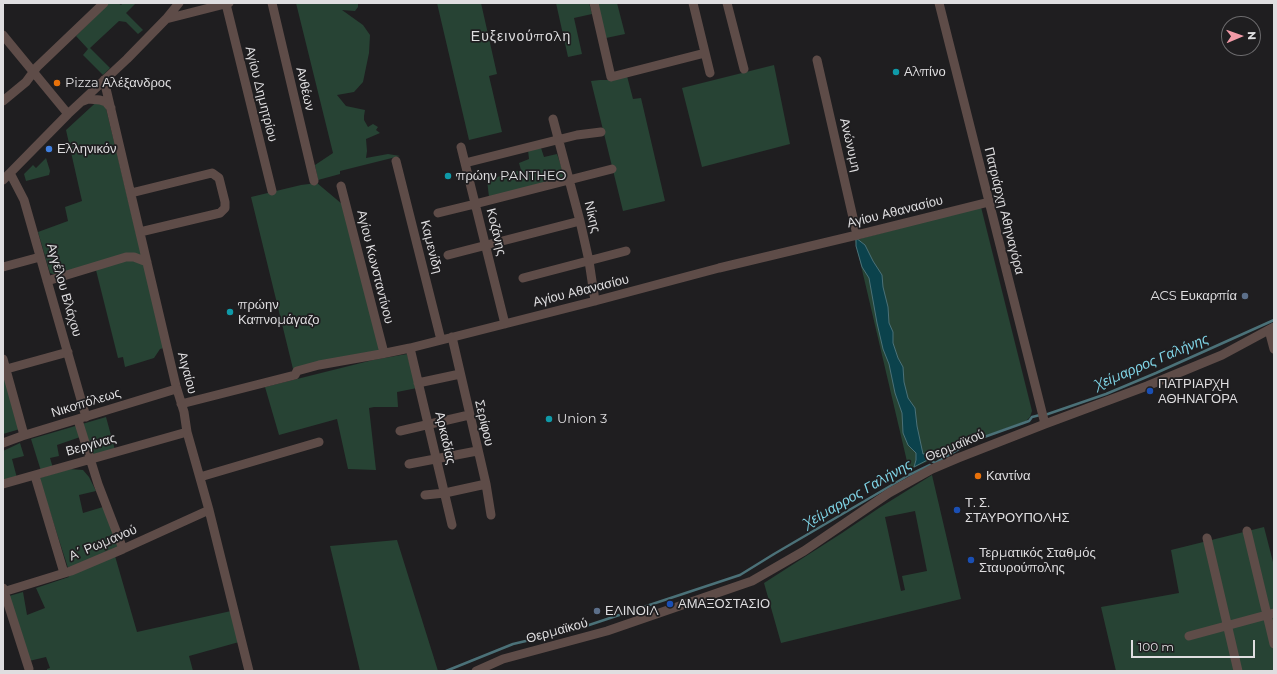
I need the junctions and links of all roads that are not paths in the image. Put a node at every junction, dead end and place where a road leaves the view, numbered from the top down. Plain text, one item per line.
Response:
1 (104, 3) edge
2 (179, 3) edge
3 (183, 3) edge
4 (227, 3) edge
5 (272, 3) edge
6 (594, 3) edge
7 (693, 3) edge
8 (727, 3) edge
9 (939, 3) edge
10 (194, 12) junction
11 (166, 19) junction
12 (3, 35) edge
13 (705, 53) junction
14 (817, 60) dead end
15 (744, 69) dead end
16 (33, 73) junction
17 (710, 73) dead end
18 (104, 80) junction
19 (3, 101) edge
20 (82, 101) junction
21 (111, 108) junction
22 (68, 114) junction
23 (553, 119) dead end
24 (601, 132) dead end
25 (558, 140) junction
26 (461, 147) dead end
27 (396, 161) dead end
28 (465, 163) junction
29 (612, 169) dead end
30 (10, 173) junction
31 (3, 180) edge
32 (568, 180) junction
33 (314, 181) dead end
34 (341, 186) dead end
35 (272, 191) dead end
36 (131, 193) junction
37 (989, 202) junction
38 (475, 204) junction
39 (438, 213) dead end
40 (580, 221) junction
41 (140, 232) junction
42 (857, 235) junction
43 (485, 245) junction
44 (626, 251) dead end
45 (448, 255) dead end
46 (40, 257) junction
47 (589, 261) junction
48 (147, 262) junction
49 (3, 267) edge
50 (523, 278) dead end
51 (47, 281) junction
52 (595, 302) junction
53 (505, 324) junction
54 (1272, 328) edge
55 (452, 337) junction
56 (441, 340) junction
57 (410, 348) junction
58 (1274, 349) edge
59 (68, 352) junction
60 (384, 353) junction
61 (3, 359) edge
62 (4, 369) edge
63 (460, 374) junction
64 (418, 383) junction
65 (176, 389) junction
66 (181, 404) junction
67 (469, 415) junction
68 (82, 418) junction
69 (428, 424) junction
70 (1044, 424) junction
71 (400, 431) dead end
72 (187, 432) junction
73 (24, 435) junction
74 (319, 442) dead end
75 (3, 443) edge
76 (477, 451) junction
77 (90, 459) junction
78 (436, 459) junction
79 (409, 464) dead end
80 (34, 476) junction
81 (200, 477) junction
82 (3, 484) edge
83 (486, 484) junction
84 (445, 493) junction
85 (425, 495) dead end
86 (209, 510) junction
87 (491, 515) dead end
88 (452, 525) dead end
89 (1247, 531) dead end
90 (1207, 538) dead end
91 (123, 549) junction
92 (64, 573) junction
93 (3, 590) edge
94 (1271, 614) edge
95 (1227, 626) junction
96 (1188, 636) dead end
97 (1274, 644) edge
98 (29, 669) dead end
99 (249, 671) edge
100 (476, 671) edge
101 (1238, 671) edge

1 - 16 street
2 - 11 street
3 - 10 street
4 - 10 street
4 - 35 street, Αγίου Δημητρίου
5 - 33 street, Ανθέων
6 - 13 street
7 - 13 street
8 - 15 street
9 - 37 street, Πατριάρχη Αθηναγόρα
10 - 11 street
11 - 18 street
12 - 16 street
13 - 17 street
14 - 42 street, Ανώνυμη
16 - 19 street
16 - 22 street
18 - 20 street
18 - 21 street, Αιγαίου
20 - 21 street
20 - 22 street
21 - 36 street, Αιγαίου
22 - 30 street
23 - 25 street, Νίκης
24 - 25 street
25 - 28 street
25 - 32 street, Νίκης
26 - 28 street, Κοζάνης
27 - 56 street, Καμενίδη
28 - 38 street, Κοζάνης
29 - 32 street
30 - 31 street
30 - 46 street, Αγγέλου Βλάχου
32 - 38 street
32 - 40 street, Νίκης
34 - 60 street, Αγίου Κωνσταντίνου
36 - 41 street, Αιγαίου
36 - 41 street
37 - 42 street, Αγίου Αθανασίου
37 - 70 street, Πατριάρχη Αθηναγόρα
38 - 39 street
38 - 43 street, Κοζάνης
40 - 43 street
40 - 47 street, Νίκης
41 - 48 street, Αιγαίου
42 - 52 street, Αγίου Αθανασίου
43 - 45 street
43 - 53 street, Κοζάνης
44 - 47 street
46 - 49 street
46 - 51 street, Αγγέλου Βλάχου
47 - 50 street
47 - 52 street, Νίκης
48 - 51 street
48 - 65 street, Αιγαίου
51 - 59 street, Αγγέλου Βλάχου
52 - 53 street, Αγίου Αθανασίου
53 - 55 street, Αγίου Αθανασίου
54 - 58 street
54 - 70 street, Θερμαϊκού
55 - 56 street, Αγίου Αθανασίου
55 - 63 street, Σερίφου
56 - 57 street, Αγίου Αθανασίου
57 - 60 street, Αγίου Αθανασίου
57 - 64 street, Αρκαδίας
59 - 62 street
59 - 68 street, Αγγέλου Βλάχου
60 - 66 street, Αγίου Αθανασίου
61 - 62 street
62 - 73 street
63 - 64 street
63 - 67 street, Σερίφου
64 - 69 street, Αρκαδίας
65 - 66 street, Αιγαίου
65 - 68 street, Νικοπόλεως
66 - 72 street, Αιγαίου
67 - 69 street
67 - 76 street, Σερίφου
68 - 73 street, Νικοπόλεως
68 - 77 street, Αγγέλου Βλάχου
69 - 71 street
69 - 78 street, Αρκαδίας
70 - 100 street, Θερμαϊκού
72 - 77 street, Βεργίνας
72 - 81 street, Αιγαίου
73 - 75 street, Νικοπόλεως
74 - 81 street
76 - 78 street
76 - 83 street, Σερίφου
77 - 80 street, Βεργίνας
77 - 91 street, Αγγέλου Βλάχου
78 - 79 street
78 - 84 street, Αρκαδίας
80 - 82 street, Βεργίνας
80 - 92 street
81 - 86 street, Αιγαίου
83 - 84 street
83 - 87 street, Σερίφου
84 - 85 street
84 - 88 street, Αρκαδίας
86 - 91 street, Α΄ Ρωμανού
86 - 99 street, Αιγαίου
89 - 94 street
90 - 95 street
91 - 92 street, Α΄ Ρωμανού
92 - 93 street, Α΄ Ρωμανού
93 - 98 street
94 - 95 street
94 - 97 street
95 - 96 street
95 - 101 street

